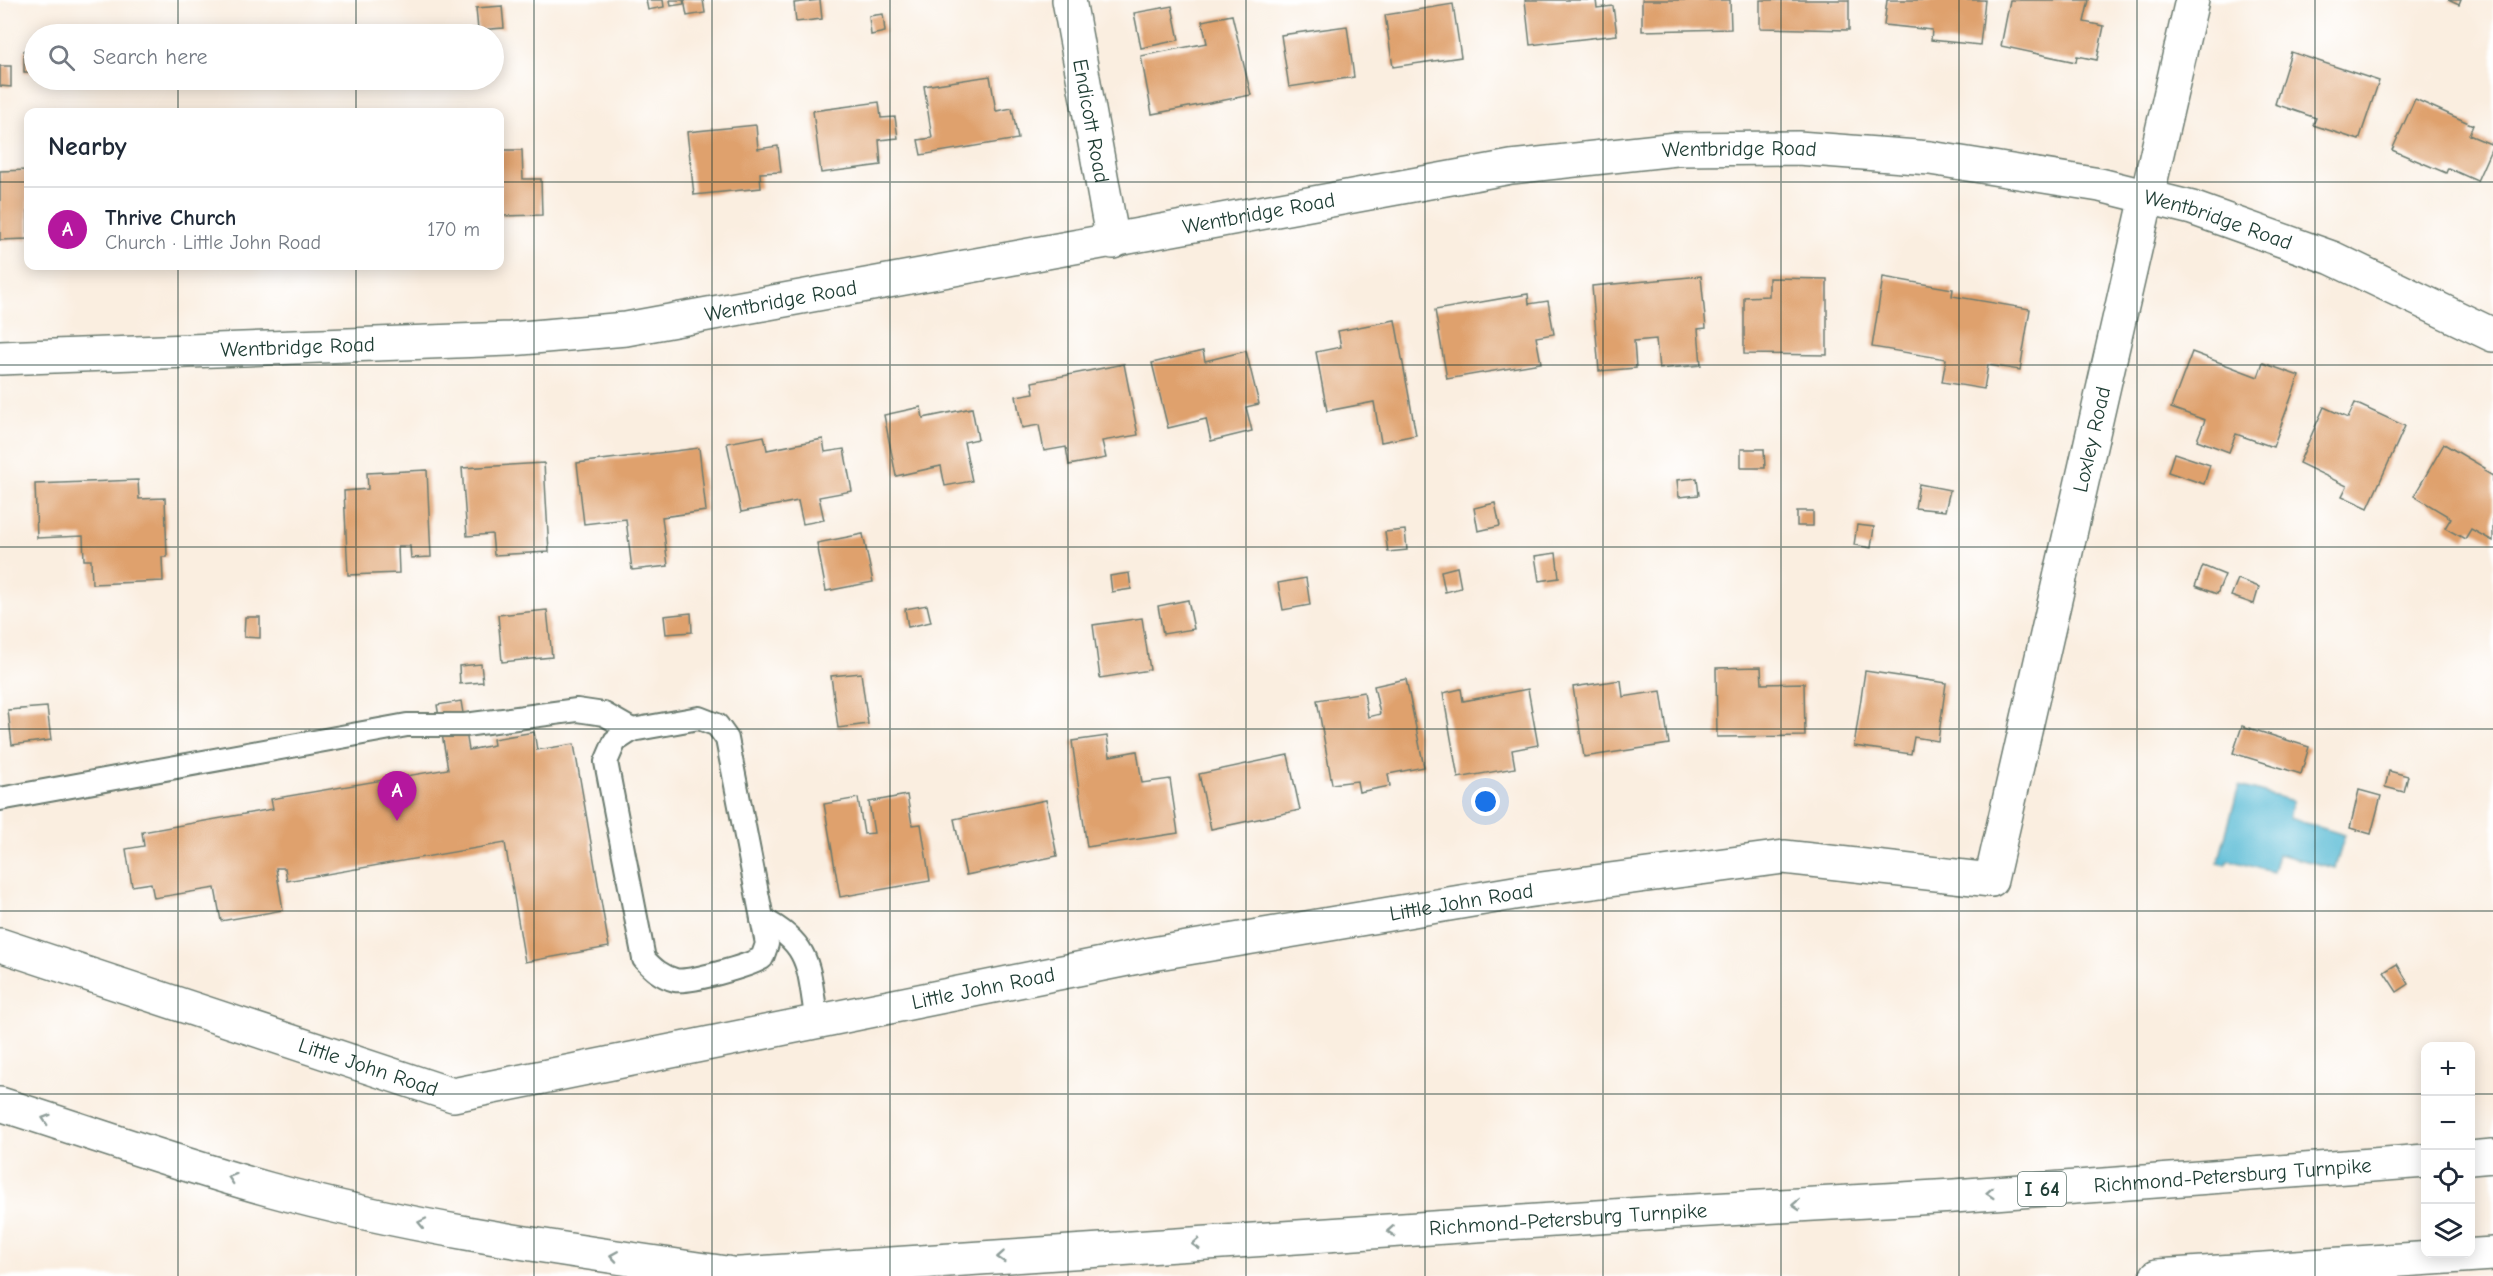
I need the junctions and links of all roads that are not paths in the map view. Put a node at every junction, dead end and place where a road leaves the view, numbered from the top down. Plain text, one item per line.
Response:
1 (1069, 0) edge
2 (2192, 0) edge
3 (2146, 196) junction
4 (1113, 242) junction
5 (2493, 334) edge
6 (0, 358) edge
7 (632, 730) junction
8 (0, 799) edge
9 (1991, 880) joint
10 (762, 918) junction
11 (0, 945) edge
12 (817, 1022) junction
13 (0, 1104) edge
14 (2493, 1156) edge
15 (2475, 1158) edge
16 (2421, 1161) edge
17 (2493, 1254) edge
18 (2475, 1255) edge
19 (2429, 1258) edge
20 (2439, 1258) edge
21 (722, 1275) edge
22 (2157, 1276) edge
23 (2353, 1276) edge

1 - 4 main road, Endicott Road
2 - 3 main road, Loxley Road
3 - 4 main road, Wentbridge Road
3 - 5 main road, Wentbridge Road
3 - 9 main road, Loxley Road
4 - 6 main road, Wentbridge Road
7 - 8 lane
7 - 10 lane
7 - 10 lane
9 - 12 main road, Little John Road
10 - 12 lane
11 - 12 main road, Little John Road
21 -> 13 main road, Richmond-Petersburg Turnpike
14 - 15 main road
16 -> 21 main road, Richmond-Petersburg Turnpike / I 64
17 - 18 main road
19 - 22 main road
20 - 23 main road

